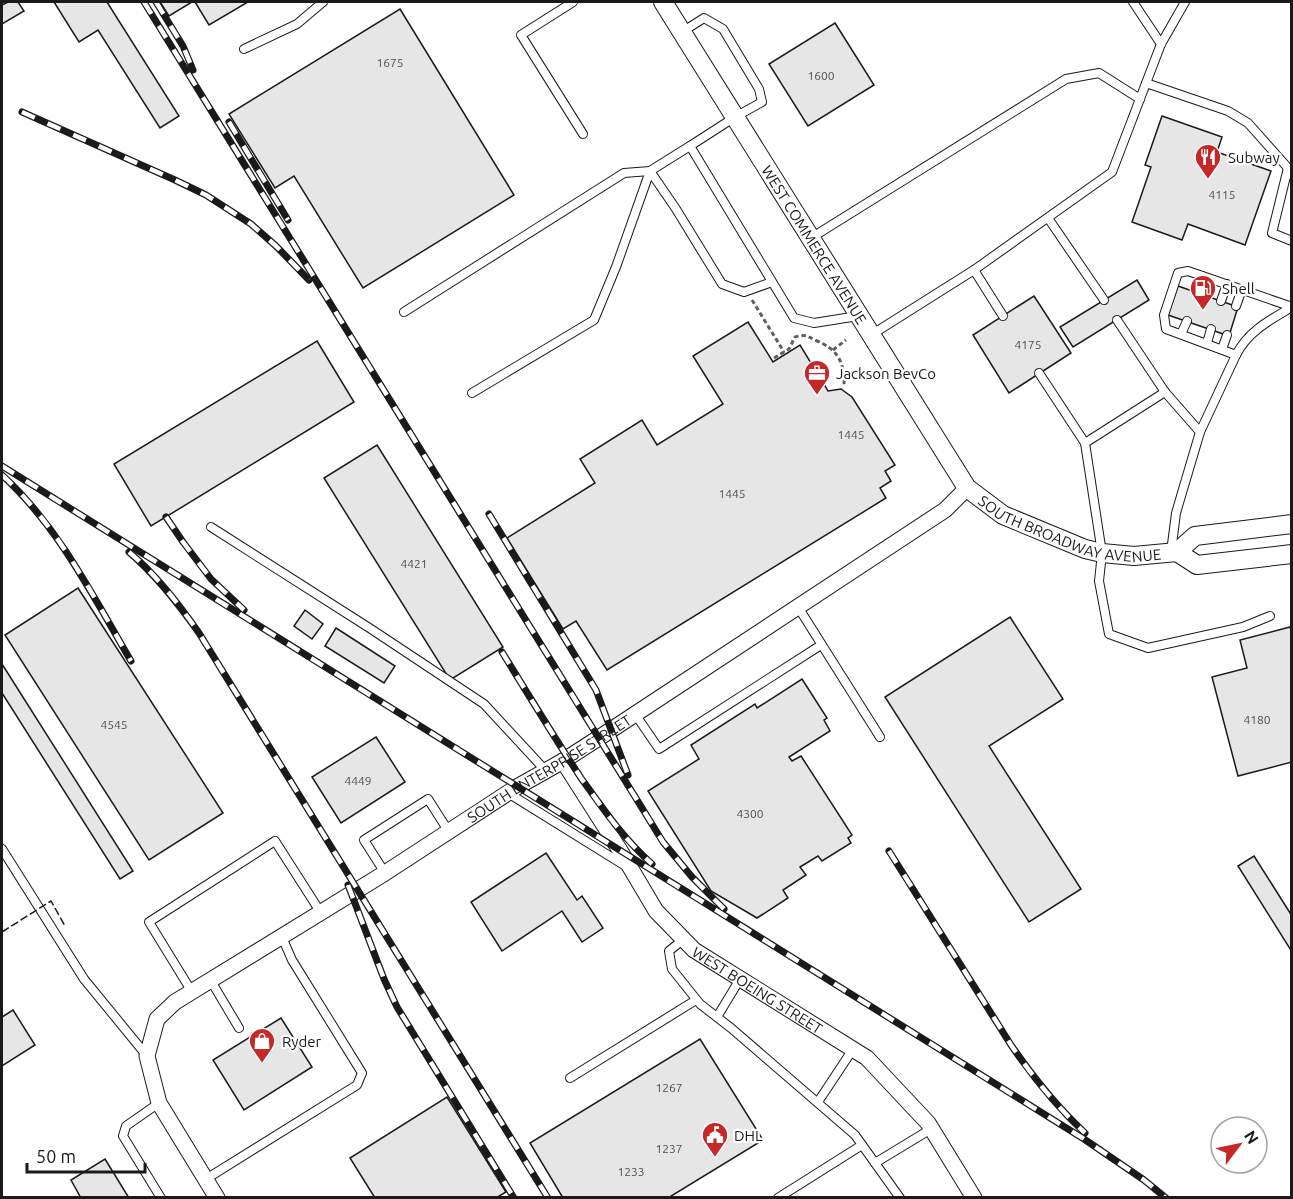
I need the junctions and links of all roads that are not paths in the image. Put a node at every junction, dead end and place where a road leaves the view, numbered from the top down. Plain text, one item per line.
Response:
1 (323, 2) edge
2 (573, 2) edge
3 (663, 2) edge
4 (1133, 2) edge
5 (1185, 2) edge
6 (682, 32) junction
7 (1161, 44) junction
8 (244, 49) dead end
9 (1146, 83) junction
10 (1140, 99) junction
11 (735, 117) junction
12 (583, 134) dead end
13 (690, 146) junction
14 (1290, 170) edge
15 (650, 171) junction
16 (1048, 218) junction
17 (811, 238) junction
18 (1292, 241) edge
19 (974, 270) junction
20 (1202, 276) junction
21 (772, 282) junction
22 (1227, 284) junction
23 (1242, 290) junction
24 (1197, 292) dead end
25 (1104, 300) dead end
26 (1221, 301) dead end
27 (1236, 306) dead end
28 (1292, 307) edge
29 (404, 312) dead end
30 (860, 316) junction
31 (1003, 316) dead end
32 (1117, 320) dead end
33 (1187, 321) dead end
34 (1211, 329) dead end
35 (1181, 334) junction
36 (871, 335) junction
37 (1227, 335) dead end
38 (1207, 343) junction
39 (1222, 349) junction
40 (1236, 355) junction
41 (1039, 373) dead end
42 (1165, 392) junction
43 (472, 393) dead end
44 (1200, 432) junction
45 (1085, 443) junction
46 (967, 488) junction
47 (1292, 524) edge
48 (210, 527) dead end
49 (1174, 552) junction
50 (1102, 553) junction
51 (1292, 554) edge
52 (798, 608) junction
53 (1270, 616) dead end
54 (821, 645) junction
55 (635, 714) junction
56 (880, 737) dead end
57 (563, 761) junction
58 (546, 771) junction
59 (508, 793) junction
60 (448, 832) junction
61 (2, 849) edge
62 (631, 869) junction
63 (385, 873) junction
64 (321, 913) junction
65 (282, 937) junction
66 (684, 939) junction
67 (740, 979) junction
68 (211, 981) junction
69 (192, 992) junction
70 (696, 1000) junction
71 (717, 1017) junction
72 (238, 1028) dead end
73 (853, 1048) junction
74 (147, 1056) junction
75 (570, 1078) dead end
76 (818, 1102) junction
77 (159, 1103) junction
78 (931, 1129) junction
79 (862, 1144) junction
80 (875, 1163) junction
81 (206, 1179) junction
82 (161, 1197) edge
83 (217, 1197) edge
84 (778, 1197) edge
85 (900, 1197) edge
86 (974, 1197) edge

1 - 8 lane
2 - 12 lane
3 - 6 street, WEST COMMERCE AVENUE
4 - 7 lane
5 - 7 lane
6 - 11 street, WEST COMMERCE AVENUE
6 - 11 lane
7 - 9 lane
9 - 10 lane
9 - 14 lane
10 - 16 lane
10 - 17 lane
11 - 13 lane
11 - 17 street, WEST COMMERCE AVENUE
13 - 15 lane
13 - 21 lane
14 - 18 lane
15 - 21 lane
15 - 29 lane
15 - 43 lane
16 - 19 lane
16 - 25 lane
17 - 30 street, WEST COMMERCE AVENUE
19 - 31 lane
19 - 36 lane
20 - 22 lane
20 - 24 lane
20 - 35 lane
21 - 30 lane
22 - 23 lane
22 - 26 lane
23 - 27 lane
23 - 28 lane
28 - 40 lane
30 - 36 street, WEST COMMERCE AVENUE
32 - 42 lane
33 - 35 lane
34 - 38 lane
35 - 38 lane
36 - 46 street, WEST COMMERCE AVENUE
37 - 39 lane
38 - 39 lane
39 - 40 lane
40 - 44 lane
41 - 45 lane
42 - 44 lane
42 - 45 lane
44 - 49 lane
45 - 50 lane
46 - 50 street, SOUTH BROADWAY AVENUE
46 - 52 street, SOUTH ENTERPRISE STREET
47 - 49 street, SOUTH BROADWAY AVENUE
48 - 58 lane
49 - 50 street, SOUTH BROADWAY AVENUE
49 - 51 street, SOUTH BROADWAY AVENUE
50 - 53 lane
52 - 54 lane
52 - 55 street, SOUTH ENTERPRISE STREET
54 - 55 lane
54 - 56 lane
55 - 57 street, SOUTH ENTERPRISE STREET
57 - 58 street, SOUTH ENTERPRISE STREET
57 - 62 street, WEST BOEING STREET
58 - 59 street, SOUTH ENTERPRISE STREET
59 - 60 street, SOUTH ENTERPRISE STREET
59 - 62 lane
60 - 63 street, SOUTH ENTERPRISE STREET
60 - 63 lane
61 - 74 lane
62 - 66 street, WEST BOEING STREET
63 - 64 street, SOUTH ENTERPRISE STREET
64 - 65 street, SOUTH ENTERPRISE STREET
64 - 69 lane
65 - 68 street, SOUTH ENTERPRISE STREET
65 - 81 lane
66 - 67 street, WEST BOEING STREET
66 - 70 lane
67 - 71 lane
67 - 73 street, WEST BOEING STREET
68 - 69 street, SOUTH ENTERPRISE STREET
68 - 72 lane
69 - 74 street, SOUTH ENTERPRISE STREET
70 - 71 lane
70 - 75 lane
71 - 76 lane
73 - 76 lane
73 - 78 street, WEST BOEING STREET
74 - 77 street
76 - 79 lane
77 - 81 street
77 - 82 lane
78 - 80 lane
78 - 86 street, WEST BOEING STREET
79 - 80 lane
79 - 84 lane
80 - 85 lane
81 - 83 street

